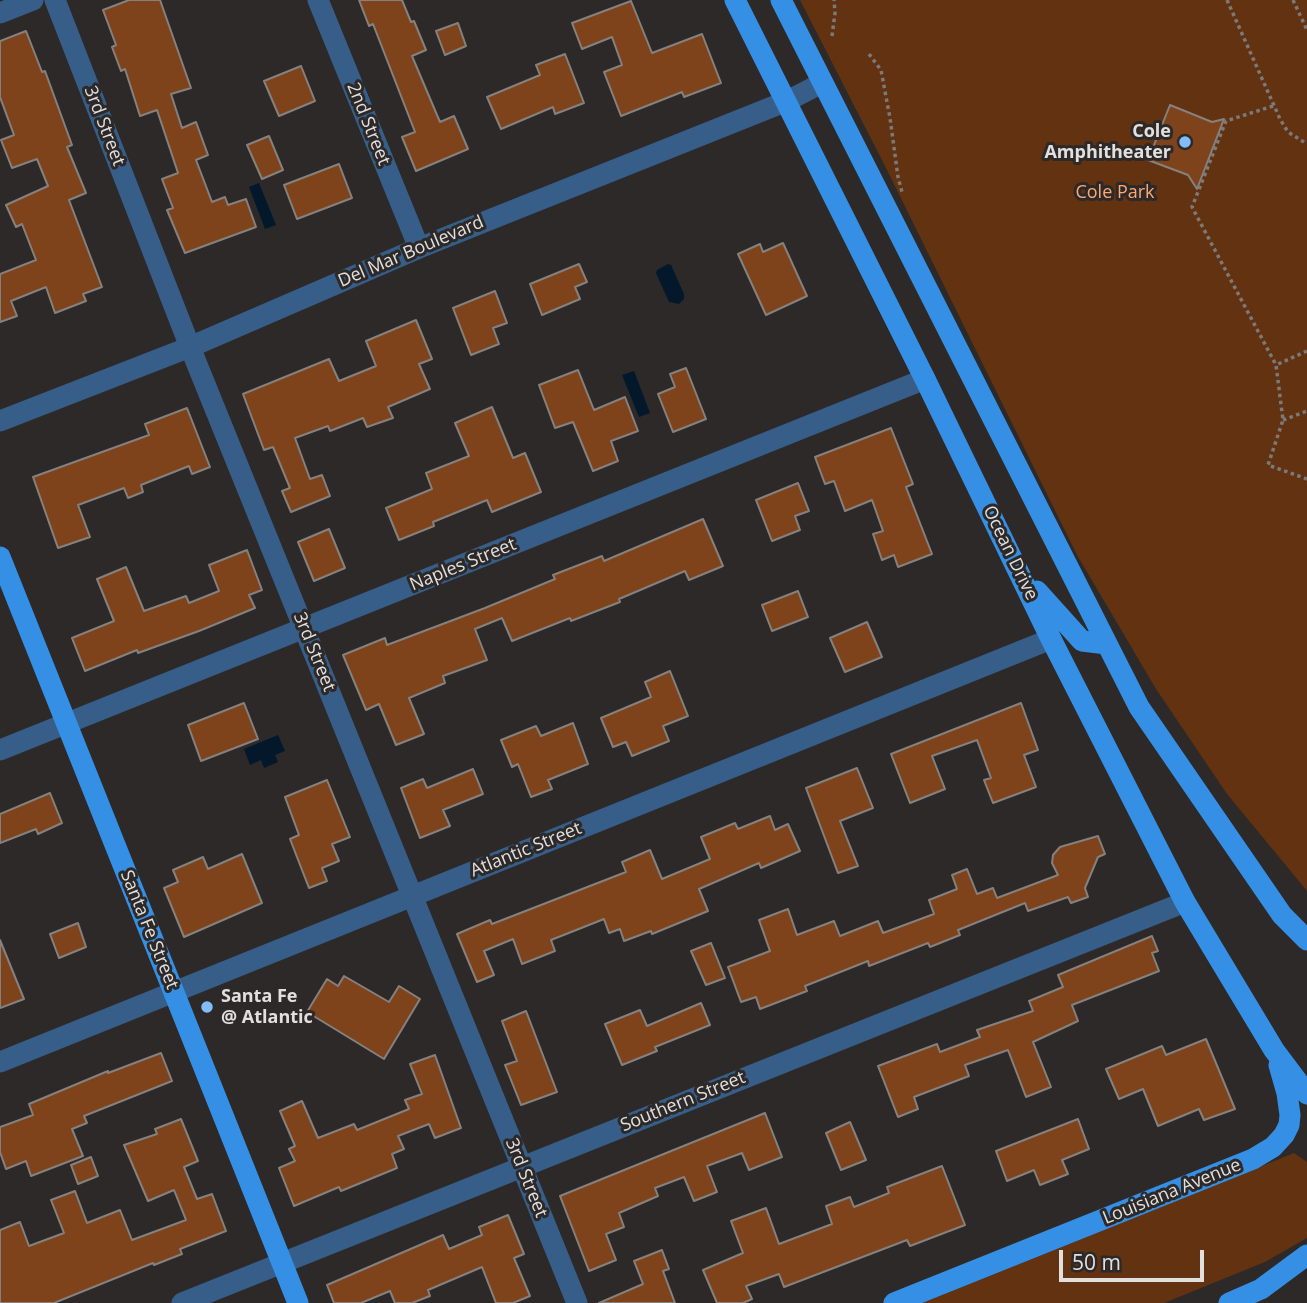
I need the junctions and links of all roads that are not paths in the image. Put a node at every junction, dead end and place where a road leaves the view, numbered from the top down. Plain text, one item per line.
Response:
1 (33, 0) edge
2 (55, 0) edge
3 (318, 0) edge
4 (735, 0) edge
5 (781, 0) edge
6 (0, 13) edge
7 (822, 83) junction
8 (787, 101) junction
9 (419, 248) junction
10 (190, 347) junction
11 (925, 379) junction
12 (0, 421) edge
13 (0, 557) edge
14 (1015, 565) junction
15 (304, 628) junction
16 (1051, 639) junction
17 (1107, 644) junction
18 (67, 723) junction
19 (0, 750) edge
20 (412, 896) junction
21 (1185, 902) junction
22 (1282, 915) junction
23 (1307, 940) edge
24 (1307, 952) edge
25 (174, 992) junction
26 (1274, 1050) junction
27 (0, 1062) edge
28 (1307, 1094) edge
29 (522, 1167) junction
30 (1307, 1255) edge
31 (282, 1263) junction
32 (1307, 1271) edge
33 (1261, 1289) junction
34 (182, 1303) edge
35 (298, 1303) edge
36 (577, 1303) edge
37 (894, 1303) edge
38 (1229, 1303) edge

1 - 6 street
2 - 10 street, 3rd Street
3 - 9 street, 2nd Street
4 - 8 main road, Ocean Drive
5 - 7 main road
7 - 8 street, Del Mar Boulevard
7 - 17 main road
8 - 9 street, Del Mar Boulevard
8 - 11 main road, Ocean Drive
9 - 10 street, Del Mar Boulevard
10 - 12 street, Del Mar Boulevard
10 - 15 street, 3rd Street
11 - 14 main road, Ocean Drive
11 - 15 street, Naples Street
13 - 18 main road, Santa Fe Street
14 - 16 main road, Ocean Drive
14 - 17 main road
15 - 18 street, Naples Street
15 - 20 street, 3rd Street
16 - 20 street, Atlantic Street
16 - 21 main road, Ocean Drive
17 - 22 main road
18 - 19 street, Naples Street
18 - 25 main road, Santa Fe Street
20 - 25 street, Atlantic Street
20 - 29 street, 3rd Street
21 - 26 main road, Ocean Drive
21 - 29 street, Southern Street
22 - 23 main road
22 - 24 main road
25 - 27 street, Atlantic Street
25 - 31 main road, Santa Fe Street
26 - 28 main road, Ocean Drive
26 - 37 main road, Louisiana Avenue
29 - 31 street, Southern Street
29 - 36 street, 3rd Street
30 - 33 main road
31 - 34 street, Southern Street
31 - 35 main road, Santa Fe Street
32 - 33 main road
33 - 38 main road

